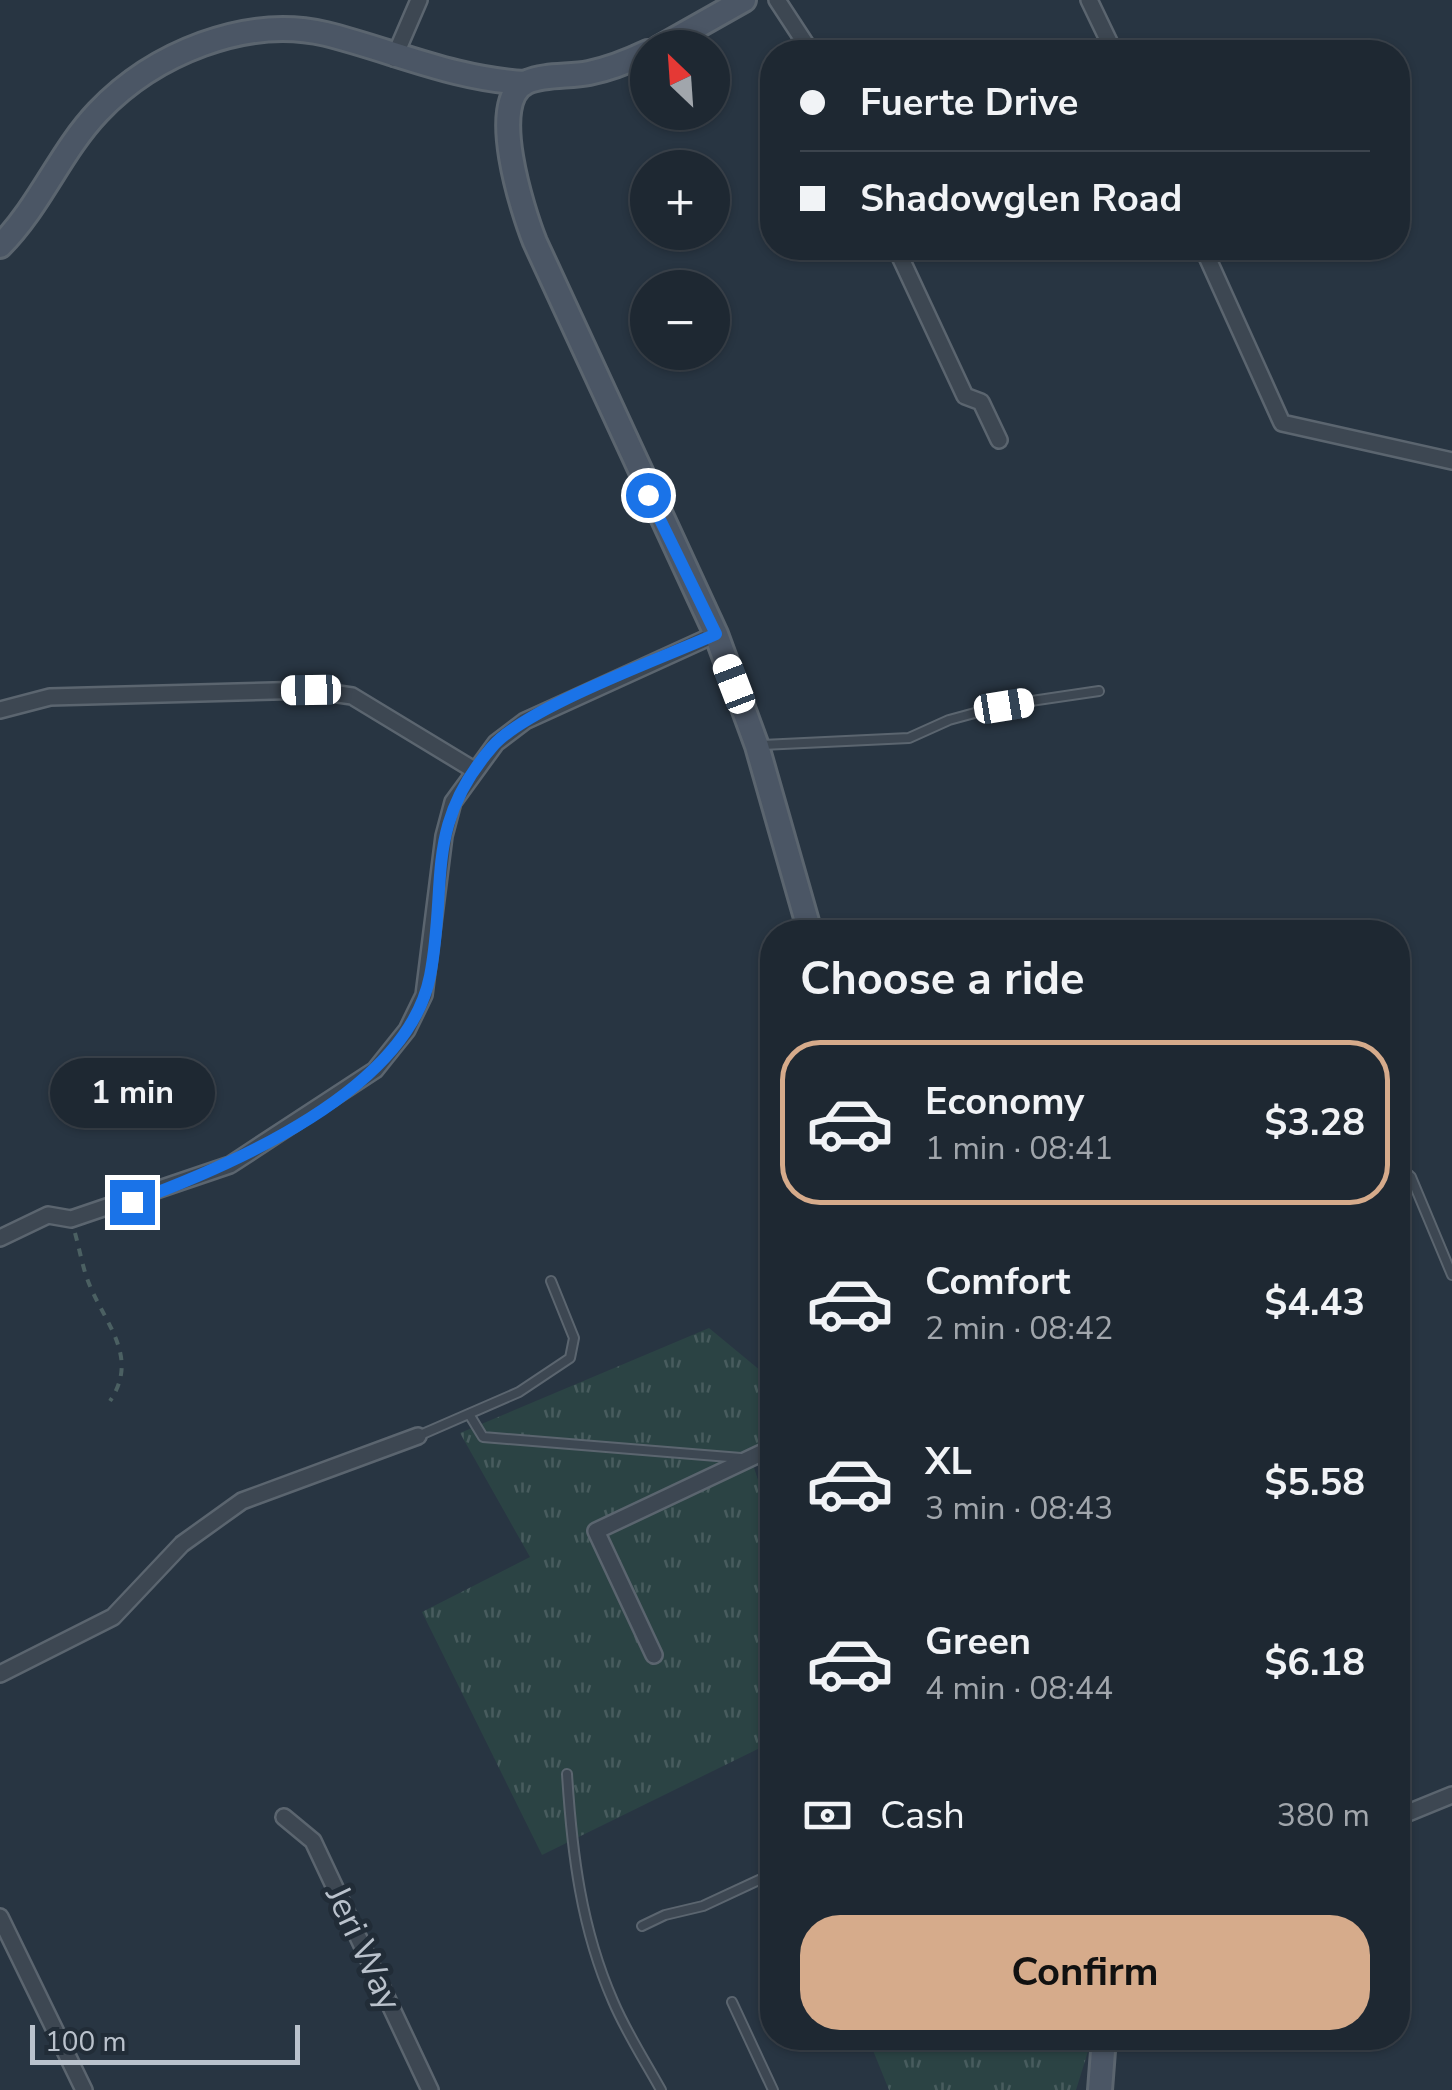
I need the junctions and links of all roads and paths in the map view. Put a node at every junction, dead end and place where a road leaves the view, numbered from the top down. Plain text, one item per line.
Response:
1 (419, 0) edge
2 (744, 0) edge
3 (778, 0) edge
4 (1090, 0) edge
5 (690, 30) edge
6 (803, 40) edge
7 (1108, 40) edge
8 (394, 58) junction
9 (630, 59) edge
10 (524, 83) junction
11 (0, 246) edge
12 (902, 260) edge
13 (1208, 260) edge
14 (1000, 440) dead end
15 (1452, 461) edge
16 (716, 634) junction
17 (1099, 691) dead end
18 (0, 710) edge
19 (757, 746) junction
20 (474, 770) junction
21 (807, 920) edge
22 (1410, 1176) edge
23 (71, 1219) junction
24 (0, 1238) edge
25 (1452, 1275) edge
26 (551, 1281) dead end
27 (110, 1401) dead end
28 (469, 1414) junction
29 (418, 1436) joint
30 (760, 1454) edge
31 (751, 1458) junction
32 (654, 1655) dead end
33 (0, 1674) edge
34 (567, 1774) dead end
35 (1452, 1795) edge
36 (1410, 1812) edge
37 (284, 1817) dead end
38 (760, 1880) edge
39 (0, 1917) edge
40 (642, 1926) dead end
41 (732, 2002) dead end
42 (1103, 2050) edge
43 (84, 2090) edge
44 (430, 2090) edge
45 (660, 2090) edge
46 (773, 2090) edge
47 (1100, 2090) edge

1 - 8 street
2 - 5 street
3 - 6 street
4 - 7 street
8 - 10 street
8 - 11 street
9 - 10 street
10 - 16 street
12 - 14 street
13 - 15 street
16 - 19 street
16 - 20 street
17 - 19 lane
18 - 20 street
19 - 21 street
20 - 23 street
22 - 25 lane
23 - 24 street
23 - 27 path
26 - 28 lane
28 - 29 lane
28 - 31 lane
29 - 33 street
30 - 31 street
31 - 32 street
34 - 45 lane
35 - 36 street
37 - 44 street, Jeri Way
38 - 40 lane
39 - 43 street
41 - 46 lane
42 - 47 street

